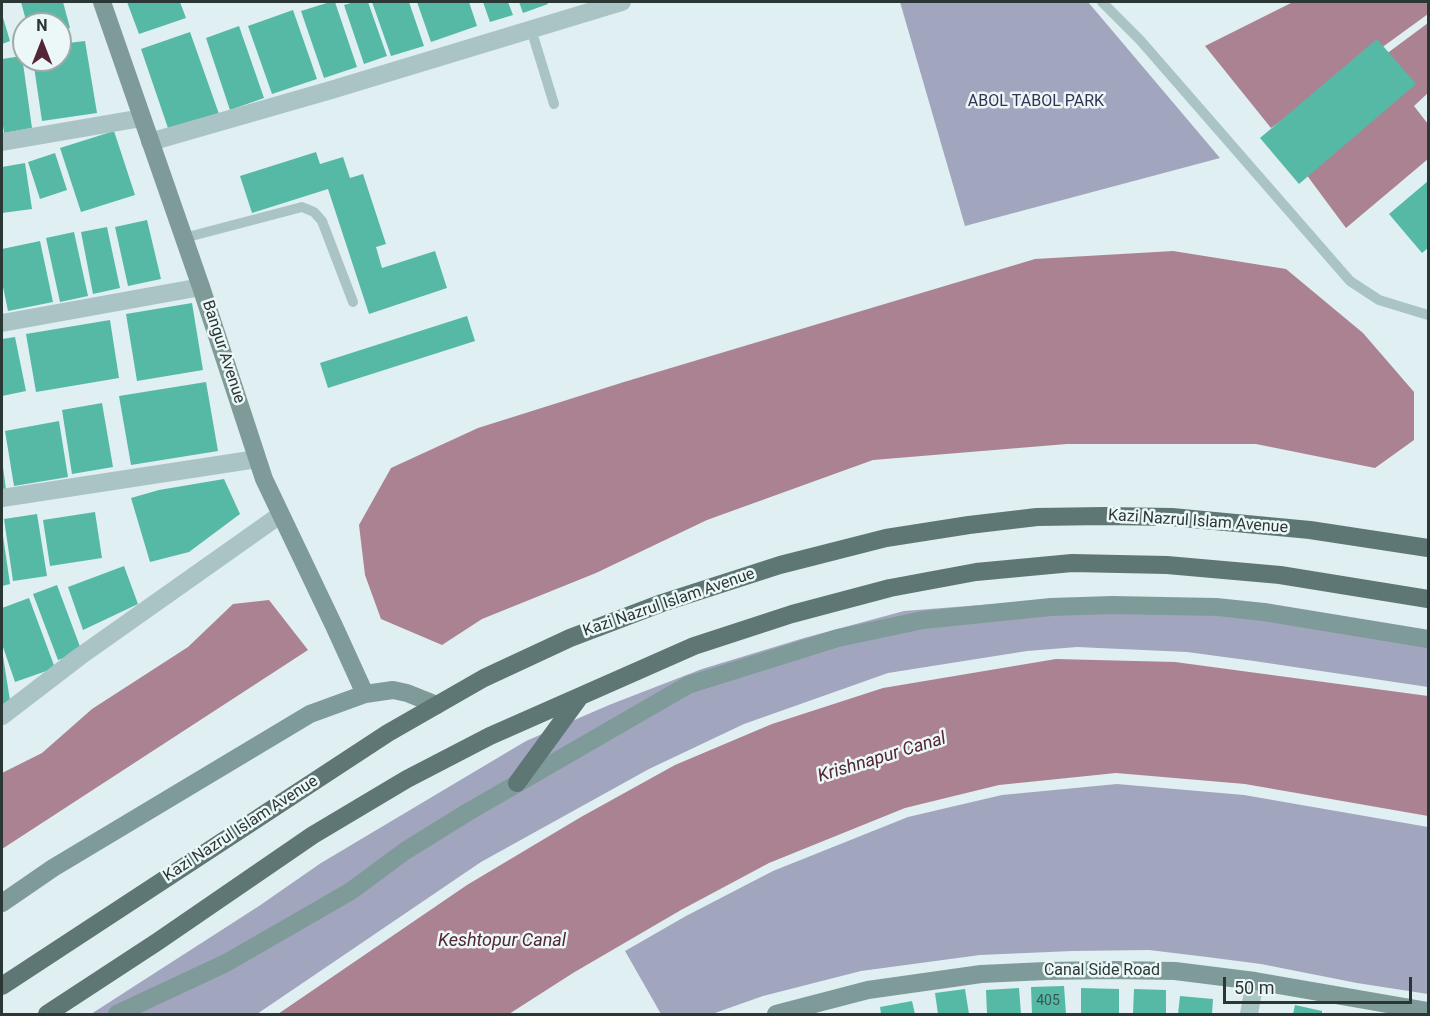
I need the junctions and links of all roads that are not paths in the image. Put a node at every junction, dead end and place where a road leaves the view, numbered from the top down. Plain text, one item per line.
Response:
1 (102, 2) edge
2 (622, 2) edge
3 (1102, 2) edge
4 (531, 29) junction
5 (554, 104) dead end
6 (142, 117) junction
7 (2, 142) edge
8 (150, 142) junction
9 (184, 238) junction
10 (201, 287) junction
11 (353, 302) dead end
12 (1428, 315) edge
13 (2, 323) edge
14 (257, 459) junction
15 (2, 498) edge
16 (280, 515) junction
17 (1428, 548) edge
18 (1428, 599) edge
19 (1428, 639) edge
20 (365, 694) junction
21 (580, 697) junction
22 (437, 705) junction
23 (2, 716) edge
24 (517, 783) junction
25 (2, 903) edge
26 (1255, 981) junction
27 (2, 986) edge
28 (1428, 1011) edge
29 (47, 1014) edge
30 (117, 1014) edge
31 (776, 1014) edge
32 (1250, 1014) edge

1 - 6 street, Bangur Avenue
2 - 4 street
3 - 12 lane
4 - 5 lane
4 - 8 street
6 - 7 street
6 - 8 street, Bangur Avenue
8 - 9 street, Bangur Avenue
9 - 10 street, Bangur Avenue
9 - 11 lane
10 - 13 street
10 - 14 street, Bangur Avenue
14 - 15 street
14 - 16 street, Bangur Avenue
16 - 20 street, Bangur Avenue
16 - 23 street
17 - 22 main road, Kazi Nazrul Islam Avenue
18 - 21 main road
19 - 24 street
20 - 22 street
20 - 25 street
21 - 24 main road
21 - 29 main road
22 - 27 main road, Kazi Nazrul Islam Avenue
24 - 30 street
26 - 28 street, Canal Side Road
26 - 31 street, Canal Side Road
26 - 32 street

